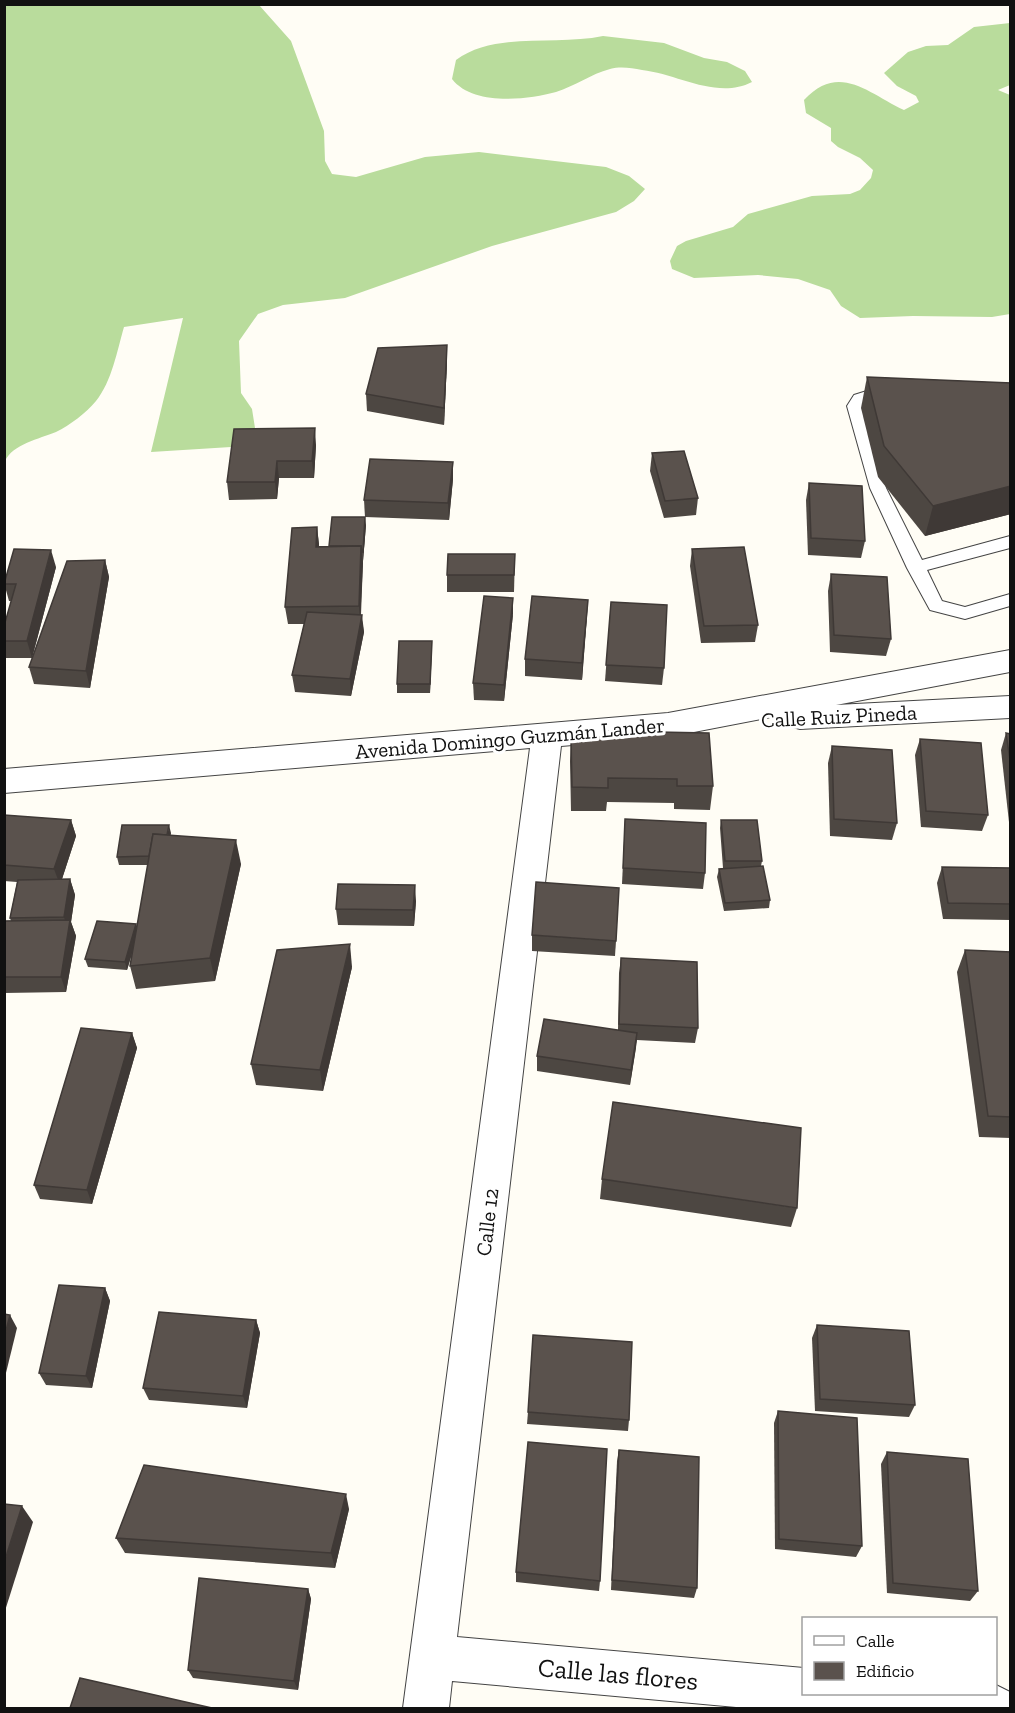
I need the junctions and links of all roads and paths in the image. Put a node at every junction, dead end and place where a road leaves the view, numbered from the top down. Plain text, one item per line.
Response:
1 (905, 397) edge
2 (1011, 542) edge
3 (915, 568) junction
4 (1011, 600) edge
5 (1011, 661) edge
6 (1011, 707) edge
7 (668, 725) junction
8 (547, 735) junction
9 (4, 781) edge
10 (432, 1657) junction
11 (802, 1691) edge
12 (843, 1695) edge
13 (426, 1708) edge
14 (995, 1708) edge

1 - 3 lane
2 - 3 lane
3 - 4 lane
5 - 7 street, Avenida Domingo Guzmán Lander
6 - 7 street, Calle Ruiz Pineda
7 - 8 street, Avenida Domingo Guzmán Lander
8 - 9 street, Avenida Domingo Guzmán Lander
8 - 10 street, Calle 12
10 - 11 street, Calle las flores
10 - 13 street, Calle 12
12 - 14 street

